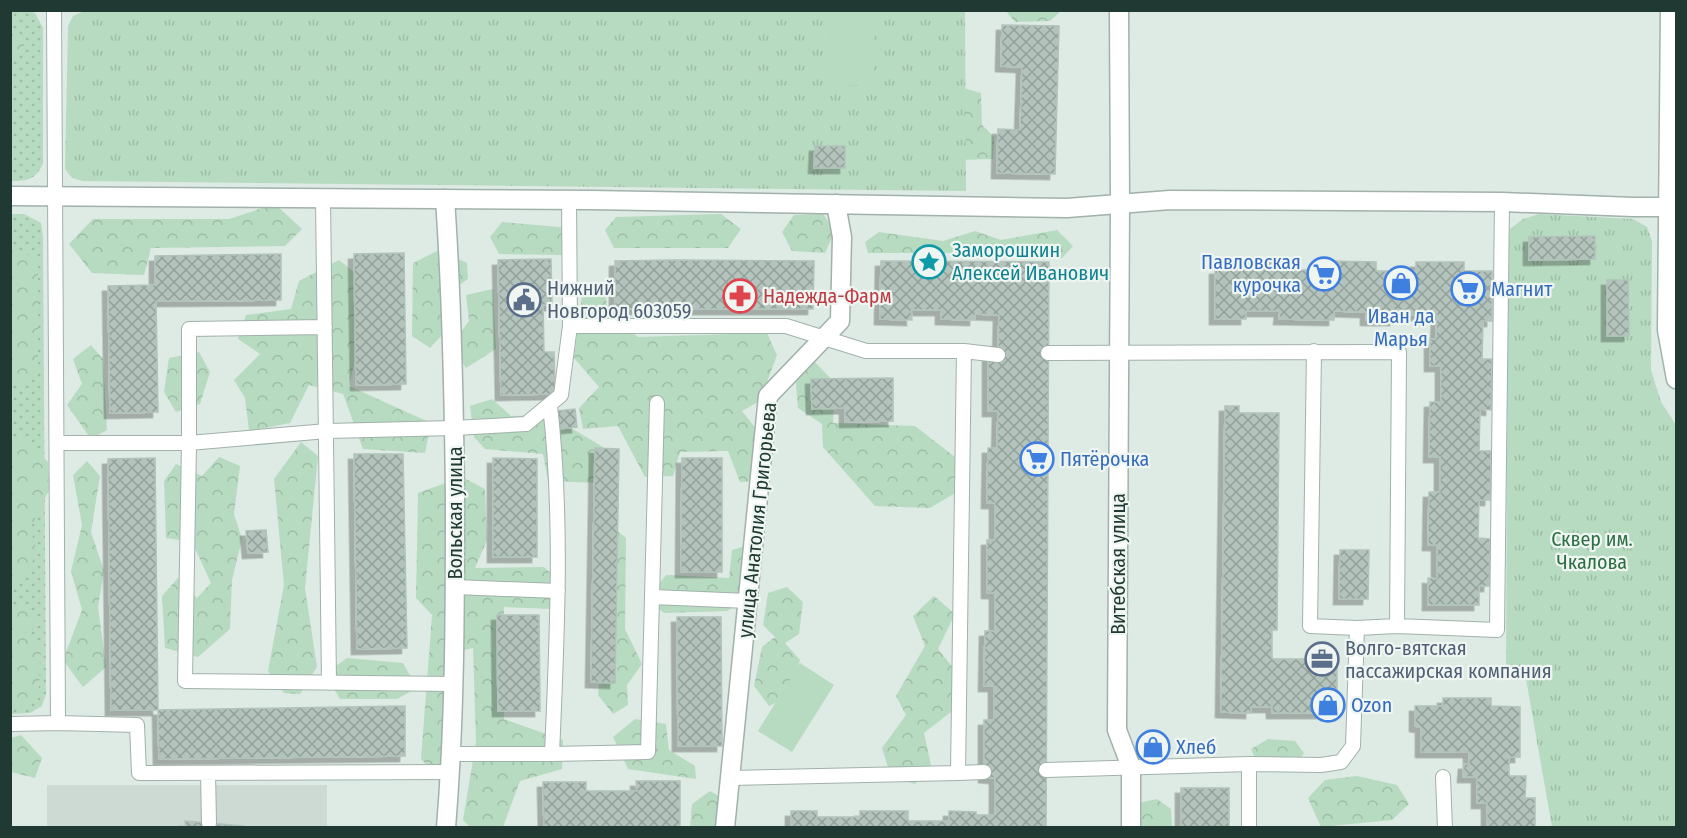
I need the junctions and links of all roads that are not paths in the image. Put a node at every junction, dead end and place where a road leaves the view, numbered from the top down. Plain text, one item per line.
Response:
1 (54, 10) edge
2 (1119, 10) edge
3 (1670, 10) edge
4 (10, 196) edge
5 (54, 196) junction
6 (323, 198) junction
7 (445, 199) junction
8 (569, 200) junction
9 (1502, 202) junction
10 (836, 204) junction
11 (1120, 205) junction
12 (1672, 207) edge
13 (570, 326) junction
14 (325, 327) junction
15 (823, 337) junction
16 (964, 351) junction
17 (1314, 351) junction
18 (1048, 353) dead end
19 (1119, 353) junction
20 (998, 355) dead end
21 (1677, 380) edge
22 (657, 403) dead end
23 (550, 405) junction
24 (454, 429) junction
25 (327, 431) junction
26 (57, 443) junction
27 (189, 443) junction
28 (455, 587) junction
29 (558, 591) junction
30 (653, 597) junction
31 (748, 601) junction
32 (1397, 626) junction
33 (1357, 628) junction
34 (329, 683) junction
35 (454, 684) junction
36 (58, 723) junction
37 (10, 724) edge
38 (552, 754) junction
39 (451, 763) junction
40 (1249, 764) junction
41 (1131, 767) junction
42 (1046, 770) dead end
43 (984, 772) dead end
44 (208, 773) junction
45 (958, 773) junction
46 (1443, 777) dead end
47 (730, 778) junction
48 (209, 823) dead end
49 (446, 828) edge
50 (725, 828) edge
51 (1131, 828) edge
52 (1249, 828) edge
53 (1445, 828) edge

1 - 5 lane
2 - 11 street, Витебская улица
3 - 12 street
4 - 5 street
5 - 6 street
5 - 26 lane
6 - 7 street
6 - 14 lane
7 - 8 street
7 - 24 street, Вольская улица
8 - 10 street
8 - 13 lane
9 - 11 street
9 - 12 street
9 - 32 lane
10 - 11 street
10 - 15 street, улица Анатолия Григорьева
11 - 19 street, Витебская улица
12 - 21 street
13 - 15 lane
13 - 23 lane
14 - 25 lane
14 - 27 lane
15 - 16 lane
15 - 31 street, улица Анатолия Григорьева
16 - 20 lane
16 - 45 lane
17 - 19 lane
17 - 32 lane
17 - 33 lane
18 - 19 lane
19 - 41 street, Витебская улица
22 - 30 lane
23 - 24 lane
23 - 29 lane
24 - 25 lane
24 - 28 street, Вольская улица
25 - 27 lane
25 - 34 lane
26 - 27 lane
26 - 36 lane
27 - 34 lane
28 - 29 lane
28 - 35 street, Вольская улица
29 - 38 lane
30 - 31 lane
30 - 38 lane
31 - 47 street, улица Анатолия Григорьева
32 - 33 lane
33 - 40 lane
34 - 35 lane
35 - 39 street, Вольская улица
36 - 37 lane
36 - 44 lane
38 - 39 lane
39 - 44 lane
39 - 49 street, Вольская улица
40 - 41 lane
40 - 52 lane
41 - 42 lane
41 - 51 street, Витебская улица
43 - 45 lane
44 - 48 lane
45 - 47 lane
46 - 53 lane
47 - 50 street, улица Анатолия Григорьева

